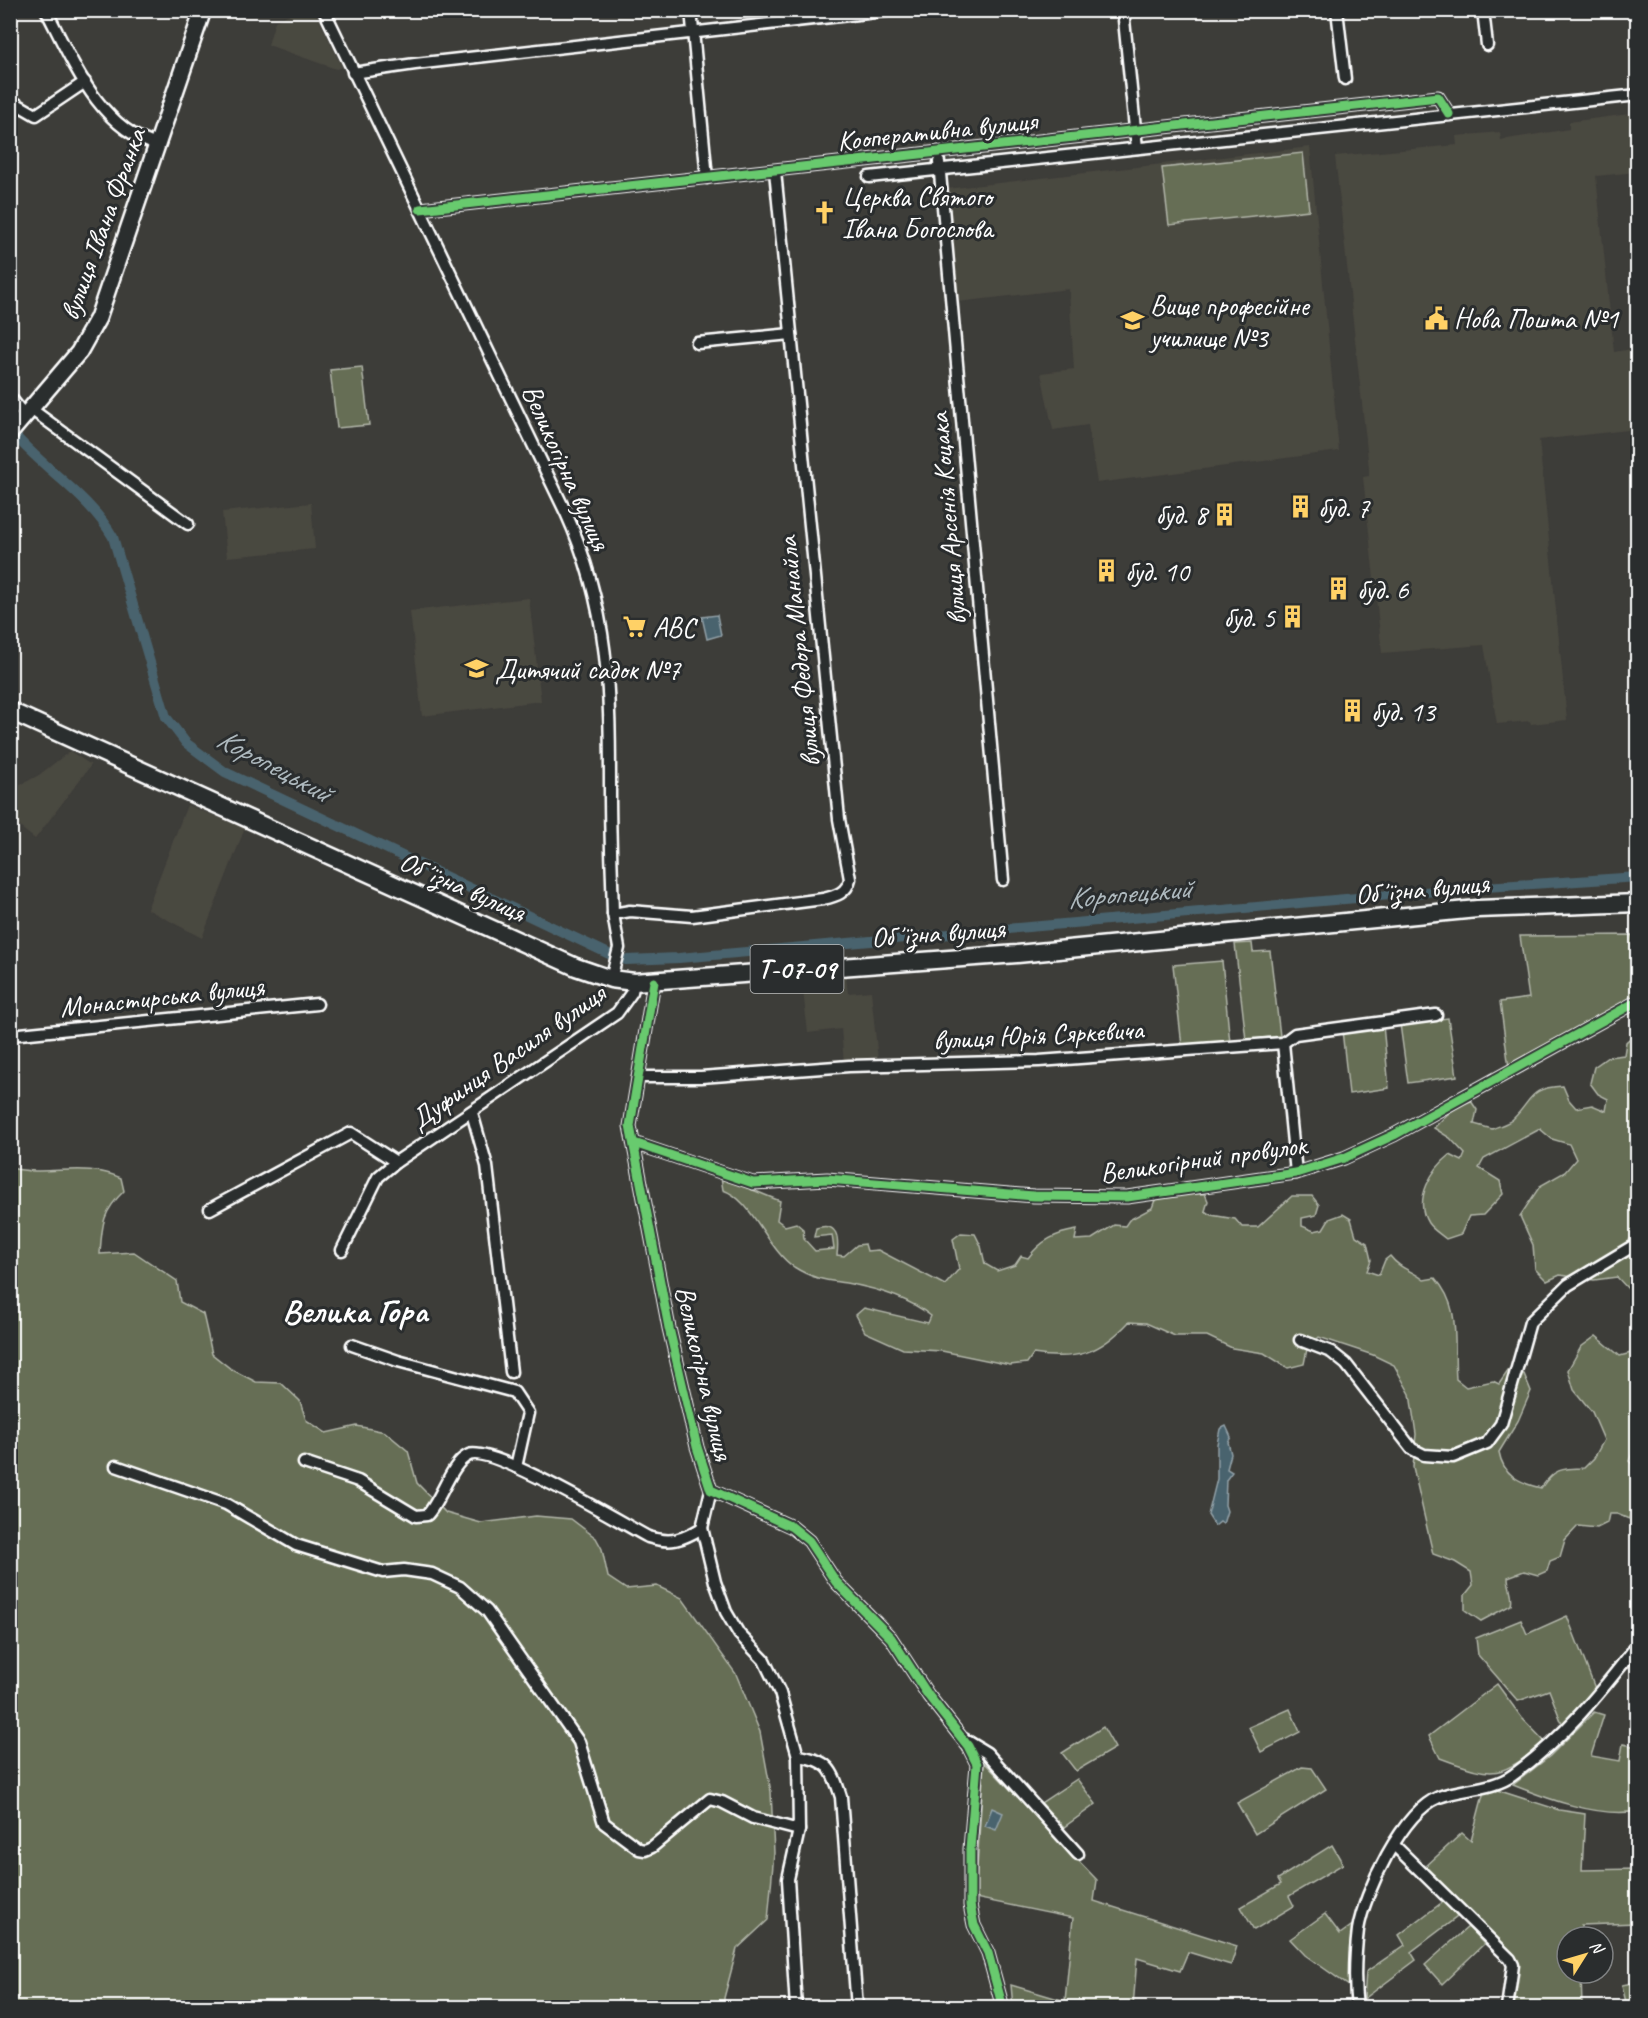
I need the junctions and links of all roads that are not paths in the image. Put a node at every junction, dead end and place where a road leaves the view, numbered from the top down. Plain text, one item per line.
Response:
1 (46, 10) edge
2 (203, 10) edge
3 (324, 10) edge
4 (691, 10) edge
5 (893, 10) edge
6 (1123, 10) edge
7 (1337, 10) edge
8 (1483, 10) edge
9 (693, 33) junction
10 (1487, 45) dead end
11 (353, 73) junction
12 (1345, 79) dead end
13 (85, 82) junction
14 (1638, 95) edge
15 (10, 100) edge
16 (1449, 114) junction
17 (1135, 131) junction
18 (158, 145) junction
19 (1137, 148) junction
20 (938, 153) junction
21 (940, 169) junction
22 (776, 171) junction
23 (869, 177) dead end
24 (707, 178) junction
25 (420, 209) junction
26 (791, 333) junction
27 (697, 343) dead end
28 (10, 397) edge
29 (22, 420) edge
30 (188, 524) dead end
31 (10, 711) edge
32 (1003, 880) dead end
33 (1638, 903) edge
34 (613, 914) junction
35 (611, 979) junction
36 (634, 982) junction
37 (654, 982) junction
38 (1638, 1001) edge
39 (317, 1005) dead end
40 (1436, 1015) dead end
41 (10, 1035) edge
42 (1283, 1043) junction
43 (638, 1077) junction
44 (472, 1113) junction
45 (634, 1143) junction
46 (396, 1162) junction
47 (1296, 1173) junction
48 (210, 1209) dead end
49 (1638, 1243) edge
50 (342, 1250) dead end
51 (1300, 1340) dead end
52 (352, 1345) dead end
53 (511, 1372) dead end
54 (304, 1463) dead end
55 (116, 1466) dead end
56 (516, 1467) junction
57 (711, 1490) junction
58 (702, 1528) junction
59 (1638, 1644) edge
60 (961, 1738) junction
61 (798, 1756) junction
62 (799, 1830) junction
63 (1394, 1845) junction
64 (1078, 1854) dead end
65 (796, 2007) edge
66 (857, 2007) edge
67 (1003, 2007) edge
68 (1357, 2007) edge
69 (1507, 2007) edge

1 - 13 street
2 - 18 main road, вулиця Івана Франка
3 - 11 street, Великогірна вулиця
4 - 9 street
5 - 9 street
6 - 17 street
7 - 12 street
8 - 10 street
9 - 11 street
9 - 24 street
11 - 25 street, Великогірна вулиця
13 - 15 street
13 - 18 street
14 - 16 street, Кооперативна вулиця
16 - 17 street, Кооперативна вулиця
16 - 19 street, Кооперативна вулиця
17 - 19 street
17 - 20 street, Кооперативна вулиця
18 - 29 main road, вулиця Івана Франка
19 - 21 street, Кооперативна вулиця
20 - 21 street, вулиця Арсенія Коцака
20 - 22 street, Кооперативна вулиця
21 - 23 street, Кооперативна вулиця
21 - 32 street, вулиця Арсенія Коцака
22 - 24 street, Кооперативна вулиця
22 - 26 street, вулиця Федора Манайла
24 - 25 street, Кооперативна вулиця
25 - 34 street, Великогірна вулиця
26 - 27 street
26 - 34 street, вулиця Федора Манайла
28 - 29 street
29 - 30 street
31 - 35 main road, Обʼїзна вулиця / Т-07-09
33 - 37 main road, Обʼїзна вулиця / Т-07-09
34 - 35 street, Великогірна вулиця
35 - 36 main road, Обʼїзна вулиця / Т-07-09
36 - 37 main road, Обʼїзна вулиця / Т-07-09
36 - 44 street, Дуфинця Василя вулиця
37 - 43 street, Великогірна вулиця
38 - 47 street, Великогірний провулок
39 - 41 street, Монастирська вулиця
40 - 42 street, вулиця Юрія Сяркевича
42 - 43 street, вулиця Юрія Сяркевича
42 - 47 street
43 - 45 street, Великогірна вулиця
44 - 46 street, Дуфинця Василя вулиця
44 - 53 street
45 - 47 street, Великогірний провулок
45 - 57 street, Великогірна вулиця
46 - 48 street, Дуфинця Василя вулиця
46 - 50 street, Дуфинця Василя вулиця
49 - 51 street
52 - 56 street
54 - 56 street
55 - 62 street
56 - 58 street
57 - 58 street
57 - 60 street, Великогірна вулиця
58 - 61 street
59 - 63 street
60 - 64 street
60 - 67 street, Великогірна вулиця
61 - 62 street
61 - 66 street
62 - 65 street
63 - 68 street
63 - 69 street

